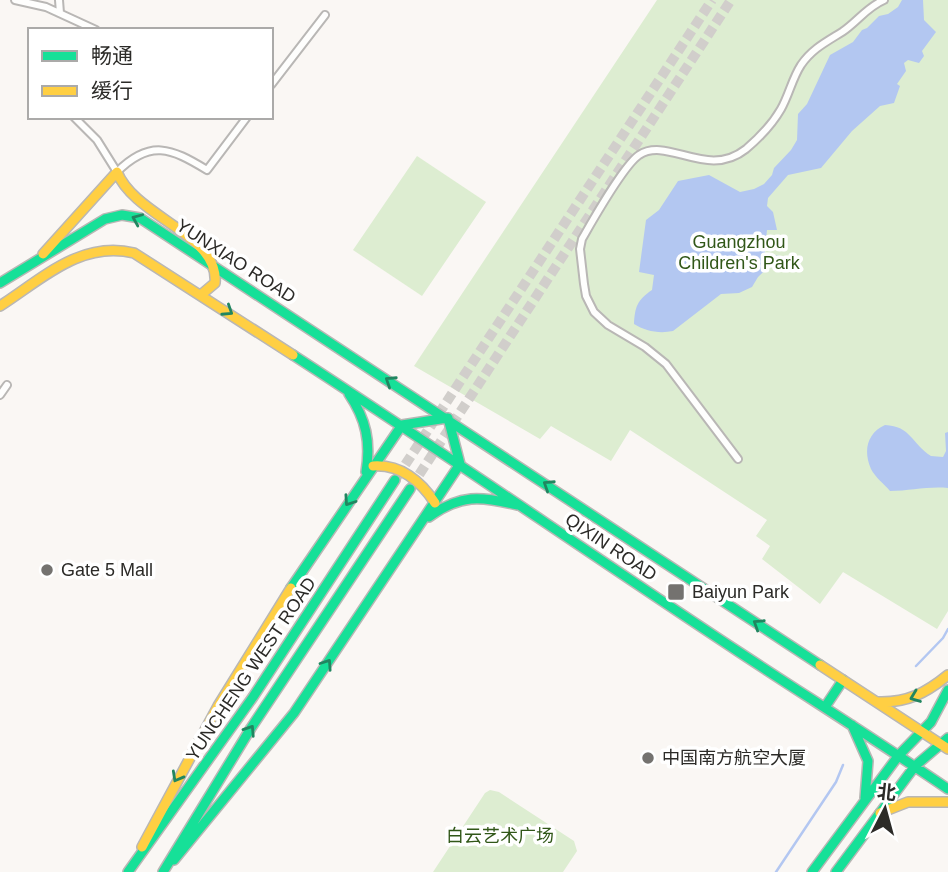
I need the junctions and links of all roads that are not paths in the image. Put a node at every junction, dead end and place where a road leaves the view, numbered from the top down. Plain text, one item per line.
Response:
1 (15, 0) edge
2 (60, 0) edge
3 (884, 0) edge
4 (60, 13) junction
5 (324, 15) dead end
6 (92, 28) edge
7 (273, 82) edge
8 (76, 119) edge
9 (245, 119) edge
10 (117, 172) junction
11 (36, 261) junction
12 (216, 266) junction
13 (0, 283) edge
14 (202, 295) junction
15 (0, 306) edge
16 (328, 378) junction
17 (6, 385) dead end
18 (0, 395) edge
19 (448, 418) junction
20 (402, 425) junction
21 (738, 459) dead end
22 (460, 464) junction
23 (373, 466) junction
24 (364, 479) junction
25 (395, 480) tunnel mouth
26 (410, 489) tunnel mouth
27 (435, 503) junction
28 (526, 508) junction
29 (423, 523) junction
30 (948, 675) edge
31 (843, 680) junction
32 (948, 690) edge
33 (876, 702) junction
34 (825, 707) junction
35 (851, 723) junction
36 (922, 732) junction
37 (946, 744) edge
38 (899, 755) junction
39 (915, 766) junction
40 (948, 789) edge
41 (865, 801) junction
42 (948, 802) edge
43 (878, 814) junction
44 (836, 840) junction
45 (852, 851) junction
46 (138, 855) junction
47 (128, 872) edge
48 (164, 872) edge
49 (813, 872) edge
50 (836, 872) edge

1 - 4 street
2 - 4 street
3 - 21 street
4 - 6 street
5 - 7 street
8 - 10 street
9 - 10 street
10 - 11 main road
10 - 12 main road
12 -> 11 main road, YUNXIAO ROAD
11 - 13 main road, YUNXIAO ROAD
12 - 14 main road
19 -> 12 main road, YUNXIAO ROAD
14 - 15 main road
14 -> 16 main road
16 - 20 main road
16 - 24 main road
17 - 18 street
19 - 20 main road
19 - 22 main road
31 -> 19 main road, QIXIN ROAD
20 - 22 main road, QIXIN ROAD
20 - 23 main road
22 - 27 main road
22 - 28 main road, QIXIN ROAD
23 - 24 main road
23 - 27 main road
24 -> 46 main road
25 - 46 main road, YUNCHENG WEST ROAD
48 -> 26 main road, YUNCHENG WEST ROAD
27 - 29 main road
28 - 29 main road
28 - 34 main road, QIXIN ROAD
48 -> 29 main road
30 -> 33 main road
31 - 33 main road, QIXIN ROAD
31 - 34 main road
32 - 36 main road
33 - 36 main road, QIXIN ROAD
34 - 35 main road, QIXIN ROAD
35 - 38 main road, QIXIN ROAD
35 - 41 main road
36 - 37 main road, QIXIN ROAD
36 - 38 main road
37 - 39 main road
38 - 39 main road, QIXIN ROAD
38 - 41 main road
39 - 40 main road, QIXIN ROAD
39 - 43 main road
41 - 44 main road
42 - 43 main road
43 - 45 main road
44 - 45 main road
44 - 49 main road
45 - 50 main road
46 - 47 main road, YUNCHENG WEST ROAD

